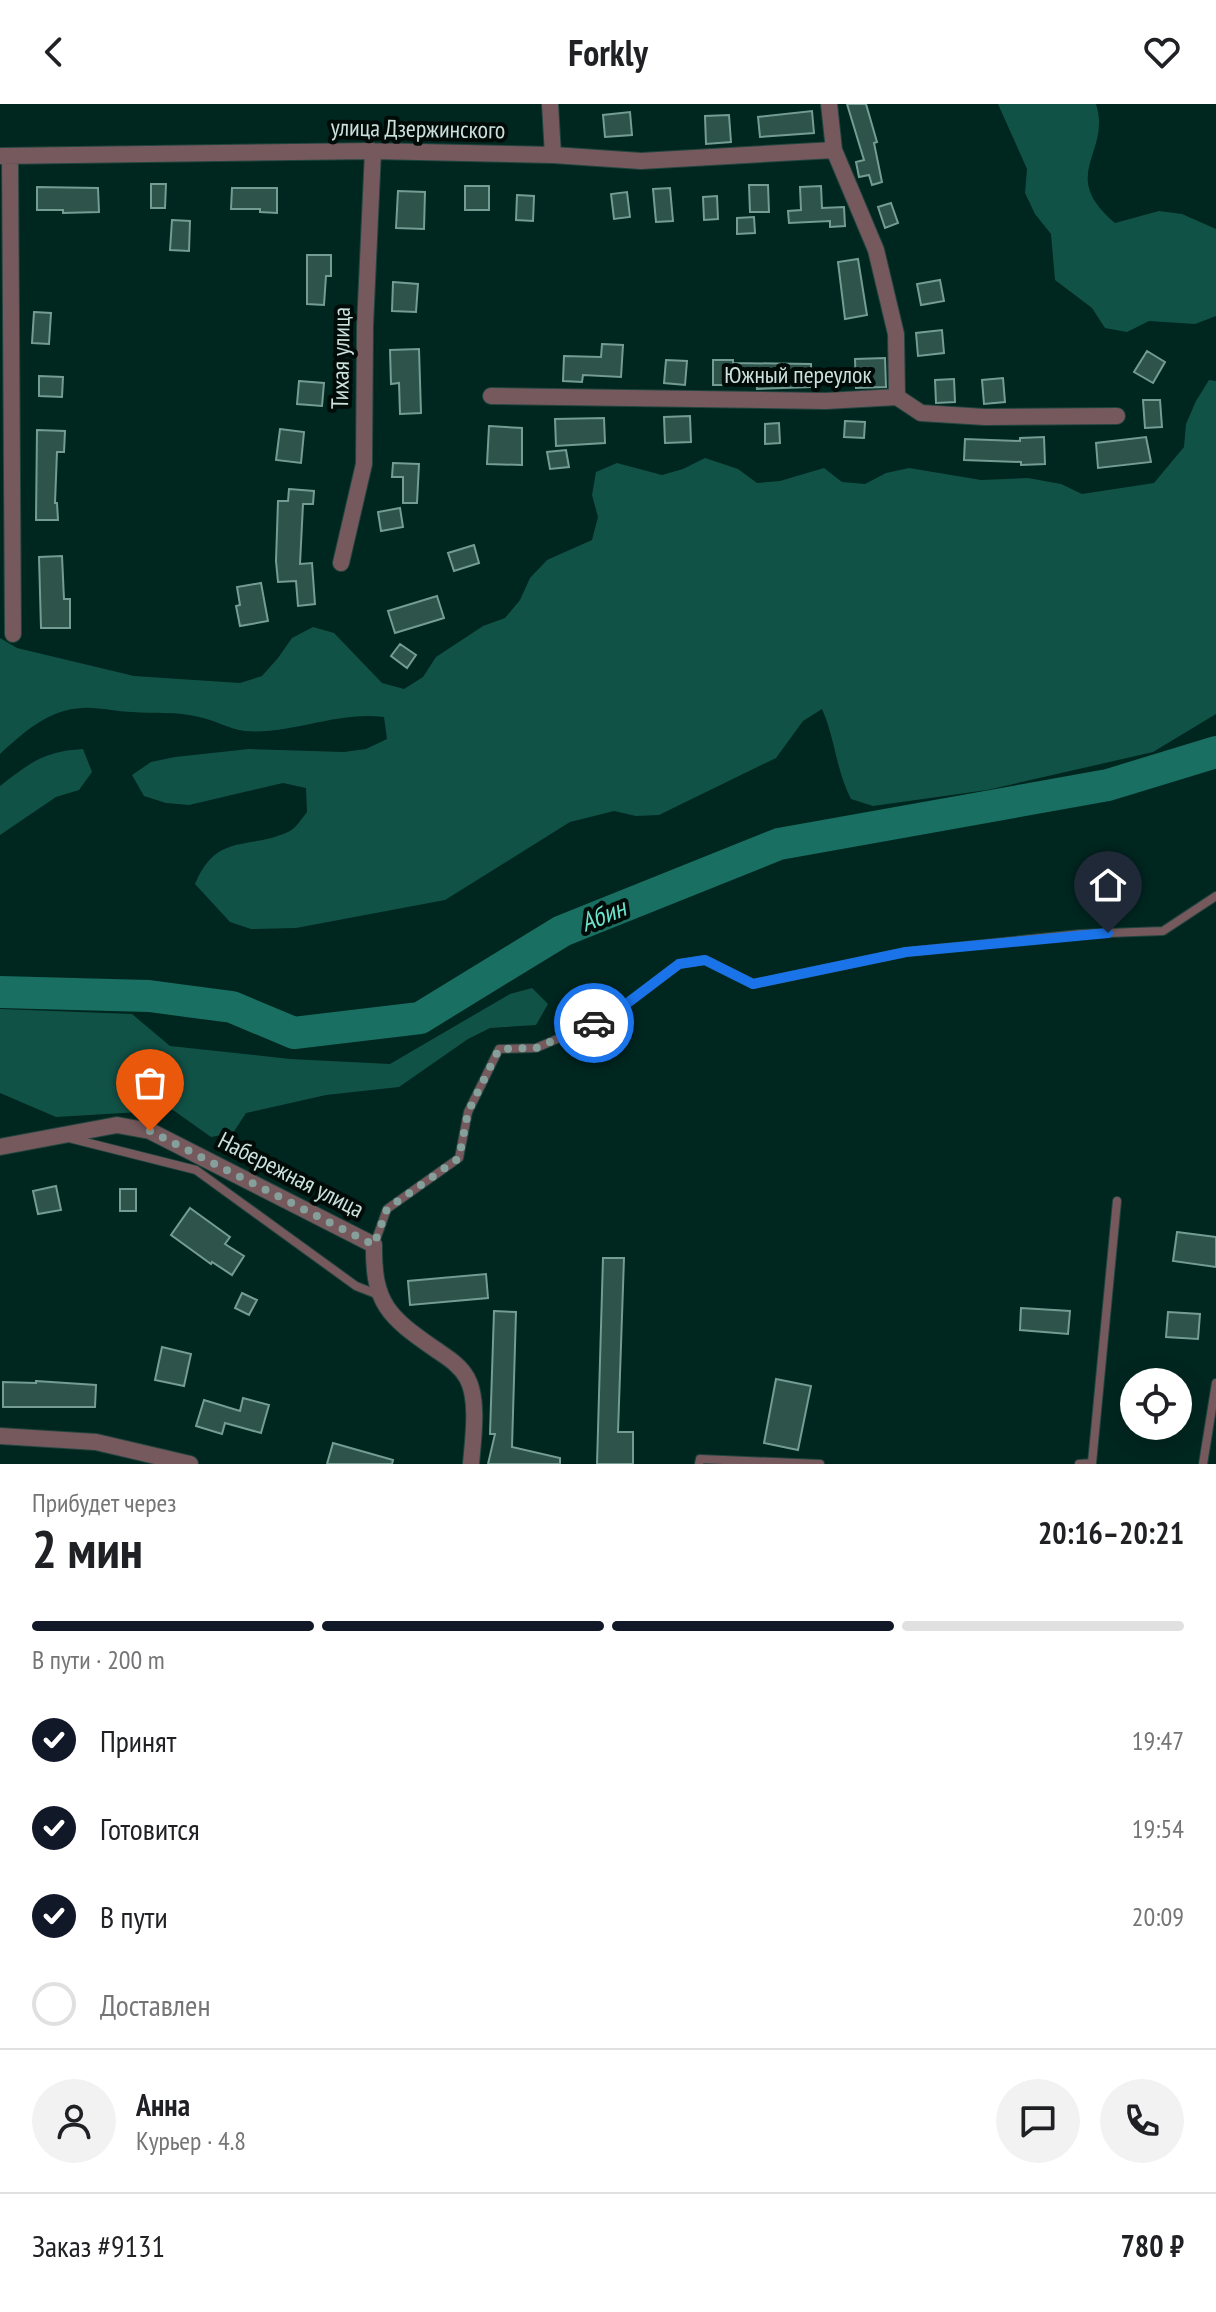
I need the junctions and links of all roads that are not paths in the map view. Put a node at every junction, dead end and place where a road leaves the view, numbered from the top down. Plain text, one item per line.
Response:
1 (550, 104) edge
2 (829, 104) edge
3 (834, 150) junction
4 (373, 151) junction
5 (553, 155) junction
6 (5, 156) edge
7 (491, 396) dead end
8 (897, 397) junction
9 (1117, 416) dead end
10 (7, 466) edge
11 (341, 563) dead end
12 (13, 634) dead end
13 (1216, 896) edge
14 (61, 1135) junction
15 (0, 1147) edge
16 (1117, 1201) dead end
17 (374, 1245) junction
18 (379, 1295) junction
19 (1216, 1383) edge
20 (1212, 1428) edge
21 (0, 1436) edge
22 (190, 1464) edge
23 (471, 1464) edge
24 (699, 1464) edge
25 (820, 1464) edge
26 (1079, 1464) edge
27 (1203, 1464) edge

1 - 5 street
2 - 3 street, Южный переулок
3 - 5 street, улица Дзержинского
3 - 8 street, Южный переулок
4 - 5 street, улица Дзержинского
4 - 6 street, улица Дзержинского
4 - 11 street, Тихая улица
6 - 10 street
7 - 8 street, Южный переулок
8 - 9 street
10 - 12 street
13 - 17 lane
14 - 15 street, Набережная улица
14 - 17 street, Набережная улица
14 - 18 lane
16 - 26 lane
17 - 18 street
18 - 23 street
19 - 20 lane
20 - 27 lane
21 - 22 street
24 - 25 lane

